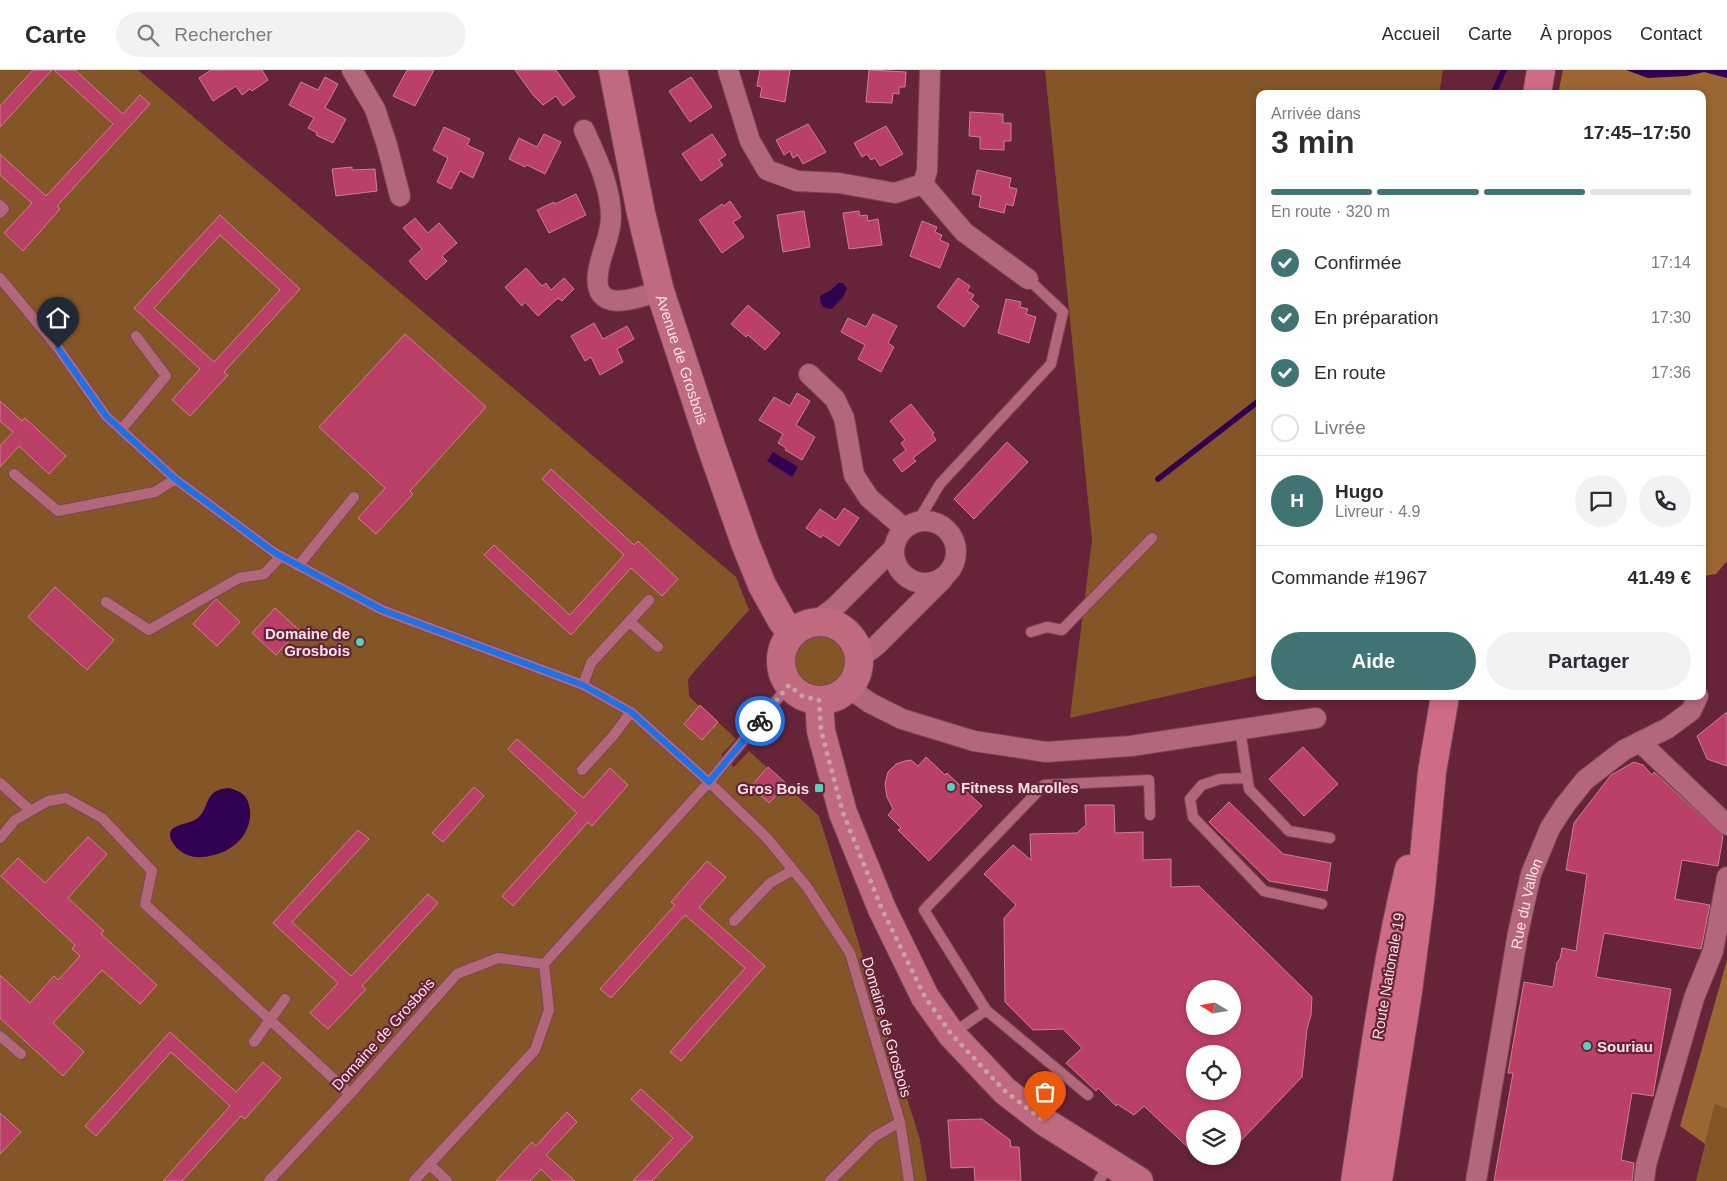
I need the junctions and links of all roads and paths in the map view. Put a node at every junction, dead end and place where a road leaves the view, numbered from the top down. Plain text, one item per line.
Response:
1 (352, 70) edge
2 (613, 70) edge
3 (728, 70) edge
4 (930, 70) edge
5 (1540, 70) edge
6 (1538, 90) edge
7 (584, 130) dead end
8 (923, 184) junction
9 (400, 196) dead end
10 (0, 205) edge
11 (0, 213) edge
12 (0, 278) edge
13 (1028, 279) joint
14 (660, 291) junction
15 (136, 336) dead end
16 (809, 374) dead end
17 (121, 430) junction
18 (14, 474) dead end
19 (175, 479) junction
20 (354, 498) dead end
21 (911, 525) junction
22 (1152, 538) dead end
23 (894, 548) junction
24 (280, 556) junction
25 (298, 566) junction
26 (949, 573) junction
27 (649, 600) dead end
28 (106, 602) dead end
29 (630, 621) junction
30 (804, 627) junction
31 (1031, 632) dead end
32 (658, 647) dead end
33 (860, 658) junction
34 (583, 685) junction
35 (849, 688) junction
36 (801, 692) junction
37 (1444, 700) edge
38 (1696, 700) edge
39 (631, 712) junction
40 (1316, 718) dead end
41 (1240, 730) junction
42 (1640, 742) junction
43 (582, 770) dead end
44 (1432, 772) junction
45 (1247, 778) junction
46 (0, 782) edge
47 (709, 782) junction
48 (30, 811) junction
49 (1150, 815) dead end
50 (1727, 825) edge
51 (0, 838) edge
52 (1330, 838) dead end
53 (793, 870) junction
54 (1727, 878) edge
55 (1322, 904) dead end
56 (734, 921) dead end
57 (544, 964) junction
58 (286, 999) dead end
59 (986, 1010) junction
60 (271, 1019) junction
61 (952, 1035) junction
62 (0, 1036) edge
63 (254, 1042) dead end
64 (21, 1054) dead end
65 (350, 1094) junction
66 (1088, 1095) dead end
67 (900, 1122) junction
68 (429, 1164) junction
69 (1105, 1172) edge
70 (269, 1181) edge
71 (414, 1181) edge
72 (447, 1181) edge
73 (830, 1181) edge
74 (909, 1181) edge
75 (1139, 1181) edge
76 (1355, 1181) edge
77 (1378, 1181) edge
78 (1476, 1181) edge
79 (1644, 1181) edge

1 - 9 street
2 - 14 street, Avenue de Grosbois
3 - 8 street
4 - 8 street
5 - 6 main road
7 - 14 street
8 - 13 street
10 - 11 lane
12 - 17 lane, Domaine de Grosbois
13 - 21 lane
14 - 30 street, Avenue de Grosbois
15 - 17 lane
16 - 21 street
17 - 19 lane, Domaine de Grosbois
18 - 19 lane
19 - 24 lane, Domaine de Grosbois
20 - 25 lane
21 - 23 street
21 - 26 street
22 - 31 lane
23 - 26 street
23 - 30 street
24 - 25 lane, Domaine de Grosbois
24 - 28 lane
25 - 34 lane, Domaine de Grosbois
26 - 33 street
27 - 29 lane
29 - 32 lane
29 - 34 lane
30 - 33 street
30 - 36 street
33 - 35 street
34 - 39 lane, Domaine de Grosbois
35 - 36 street
35 - 41 street
36 - 47 lane
36 - 61 street
37 - 44 main road, Route Nationale 19
38 - 42 street, Rue du Vallon
39 - 43 lane
39 - 47 lane, Domaine de Grosbois
40 - 41 street
41 - 45 lane
42 - 50 street
42 - 78 street, Rue du Vallon
44 - 76 main road, Route Nationale 19
44 - 77 main road, Route Nationale 19
45 - 52 lane
45 - 55 lane
46 - 48 lane
47 - 53 lane, Domaine de Grosbois
47 - 57 lane
48 - 51 lane
48 - 60 lane
49 - 59 lane
53 - 56 lane
53 - 67 lane, Domaine de Grosbois
54 - 79 street
57 - 65 lane, Domaine de Grosbois
57 - 68 lane
58 - 60 lane
59 - 61 lane
59 - 66 lane
60 - 63 lane
60 - 65 lane
61 - 69 street
62 - 64 lane
65 - 70 lane, Domaine de Grosbois
67 - 73 lane
67 - 74 lane, Domaine de Grosbois
68 - 71 lane
68 - 72 lane
69 - 75 street

